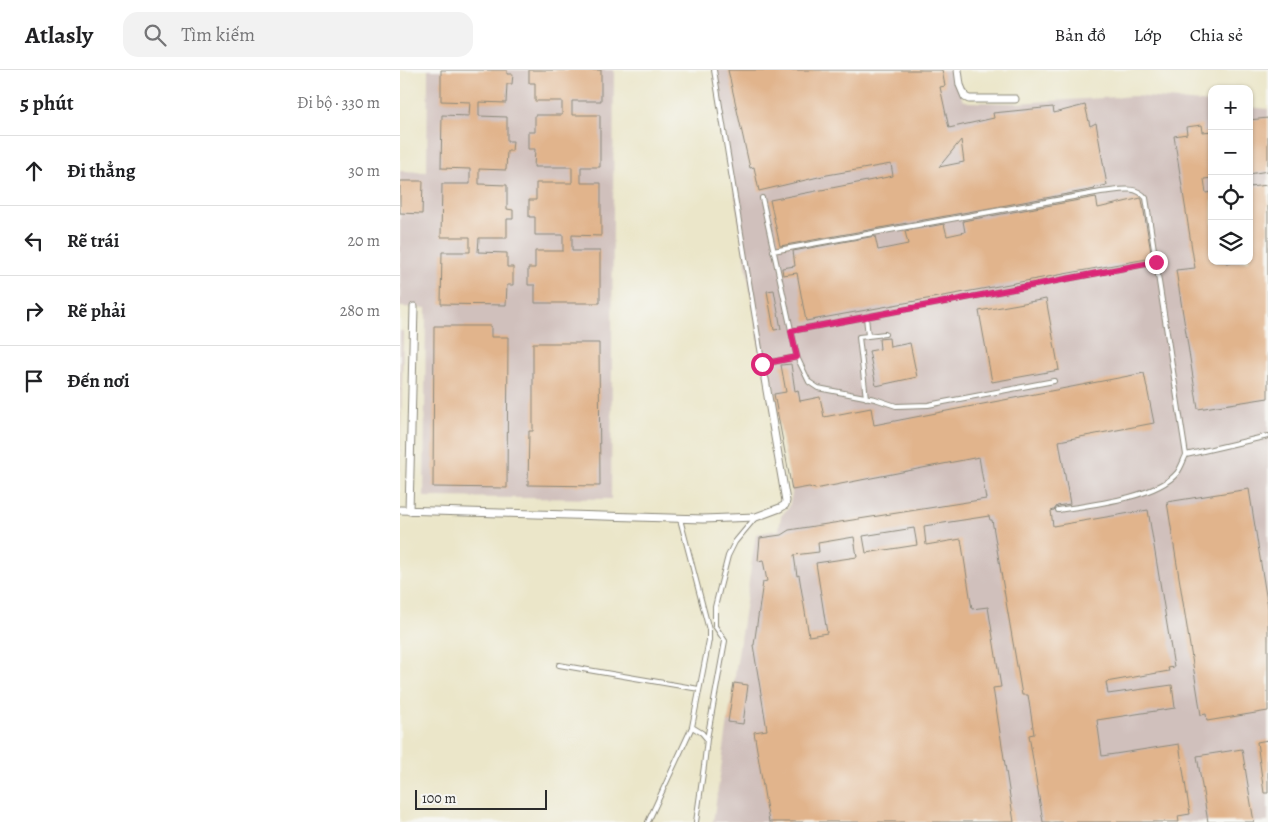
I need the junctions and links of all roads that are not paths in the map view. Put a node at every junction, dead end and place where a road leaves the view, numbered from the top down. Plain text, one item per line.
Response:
1 (714, 70) edge
2 (958, 70) edge
3 (1015, 100) dead end
4 (762, 198) dead end
5 (773, 251) junction
6 (1156, 262) junction
7 (414, 307) dead end
8 (866, 317) junction
9 (791, 331) junction
10 (884, 334) dead end
11 (868, 336) junction
12 (797, 357) junction
13 (762, 364) junction
14 (765, 380) joint
15 (1054, 380) dead end
16 (866, 398) junction
17 (1268, 436) edge
18 (1186, 456) junction
19 (400, 510) edge
20 (1058, 510) dead end
21 (408, 511) junction
22 (756, 517) junction
23 (680, 519) junction
24 (559, 665) dead end
25 (699, 689) junction
26 (692, 726) junction
27 (707, 739) junction
28 (648, 822) edge
29 (696, 822) edge

1 - 13 lane
2 - 3 street
4 - 5 lane
5 - 6 lane
5 - 9 lane
6 - 8 lane
6 - 18 lane
7 - 21 street
8 - 9 lane
8 - 11 lane
9 - 12 lane
10 - 11 lane
11 - 16 lane
12 - 13 lane
12 - 16 lane
13 - 14 lane
14 - 22 street
15 - 16 lane
17 - 18 lane
18 - 20 lane
19 - 21 street
21 - 23 street
22 - 23 street
22 - 27 lane
23 - 25 lane
24 - 25 lane
25 - 26 lane
26 - 27 lane
26 - 28 lane
27 - 29 lane

